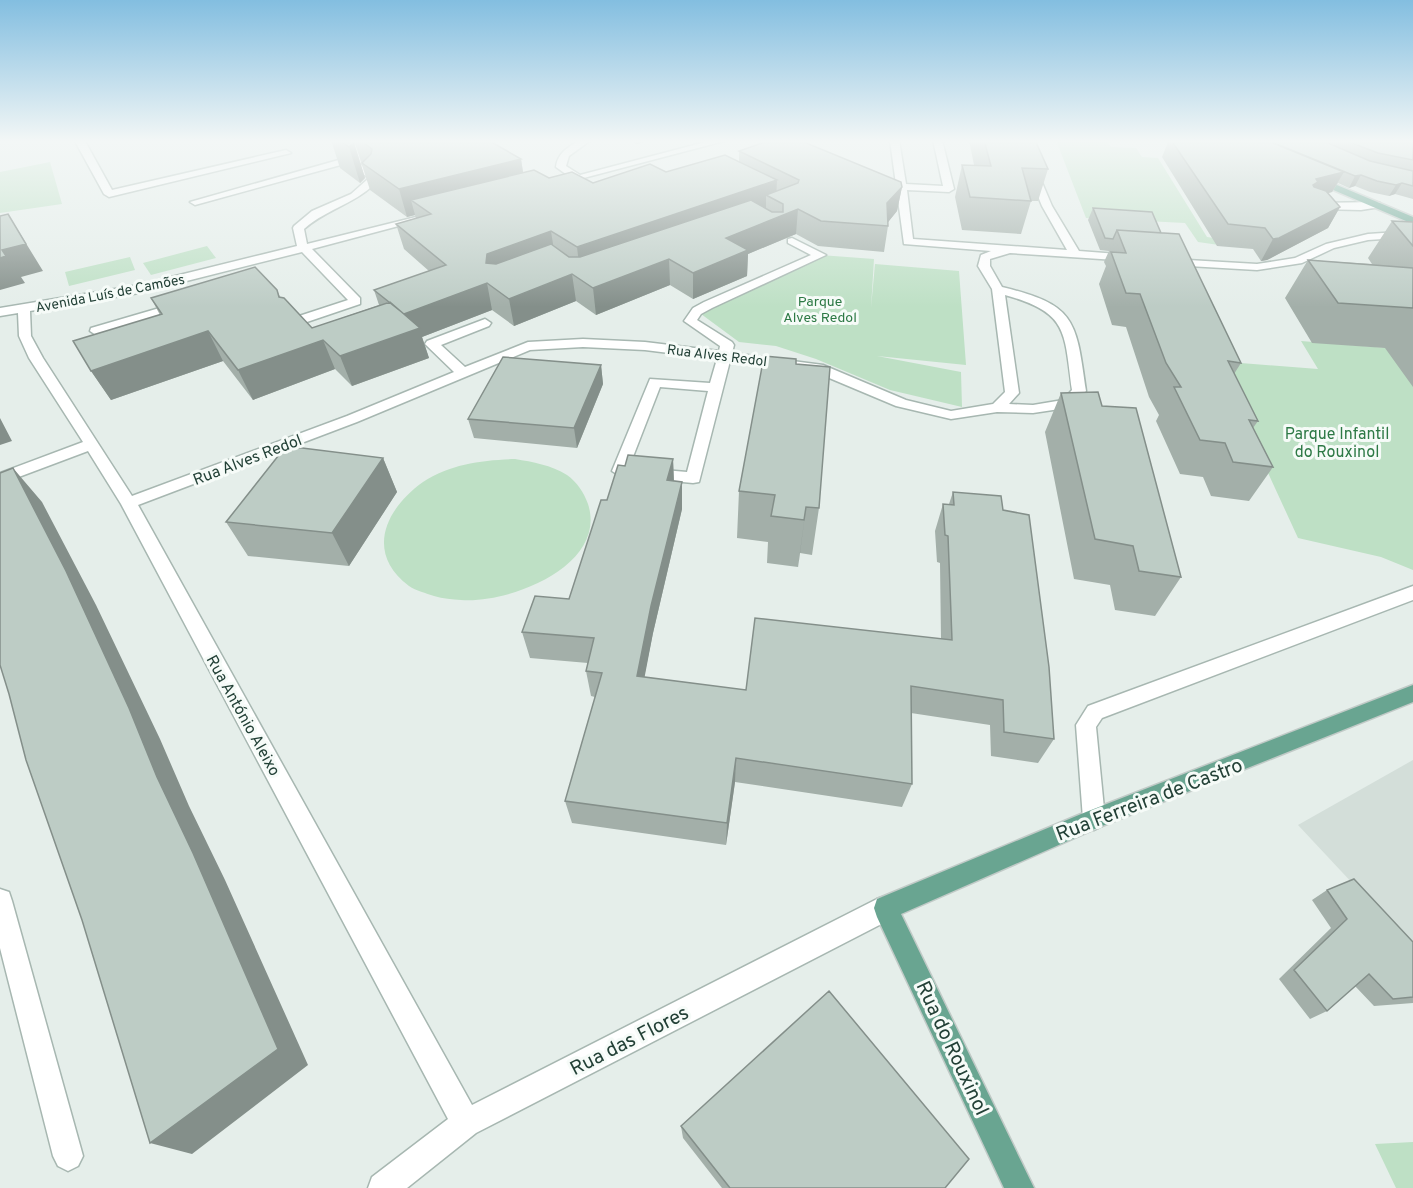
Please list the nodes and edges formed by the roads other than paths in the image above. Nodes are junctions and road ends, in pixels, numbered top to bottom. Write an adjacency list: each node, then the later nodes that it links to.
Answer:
1 (219, 195): 6 (street)
2 (356, 195): 13 (street)
3 (903, 195): 14 (street)
4 (1043, 195): 15 (street)
5 (1354, 195): 7 (main road)
6 (195, 202)
7 (1376, 205): 8 (street); 10 (main road)
8 (1309, 206)
9 (430, 216): 13 (street, Avenida Luís de Camões)
10 (1413, 221)
11 (1413, 234): 15 (street)
12 (792, 241): 23 (street)
13 (305, 249): 16 (street, Avenida Luís de Camões); 20 (street)
14 (1007, 250): 15 (street); 17 (street)
15 (1074, 252)
16 (219, 271): 18 (street, Avenida Luís de Camões); 22 (street, Avenida Luís de Camões)
17 (999, 289): 26 (street); 26 (street, Rua Alves Redol)
18 (24, 310): 19 (street, Avenida Luís de Camões); 27 (street, Rua António Aleixo)
19 (0, 312)
20 (297, 321)
21 (485, 323): 24 (street)
22 (96, 331)
23 (724, 355): 24 (street, Rua Alves Redol); 25 (street); 26 (street, Rua Alves Redol)
24 (464, 372): 29 (street, Rua Alves Redol)
25 (716, 388): 25 (street)
26 (997, 408)
27 (90, 445): 28 (street); 29 (street, Rua António Aleixo)
28 (0, 479)
29 (129, 503): 35 (street, Rua António Aleixo)
30 (1413, 594): 32 (street)
31 (1413, 693): 32 (main road, Rua Ferreira de Castro)
32 (1094, 819): 34 (main road, Rua Ferreira de Castro)
33 (0, 901): 36 (street)
34 (886, 908): 35 (street, Rua das Flores); 38 (main road, Rua do Rouxinol)
35 (466, 1123): 37 (street, Rua das Flores)
36 (68, 1156)
37 (382, 1188)
38 (1019, 1188)

